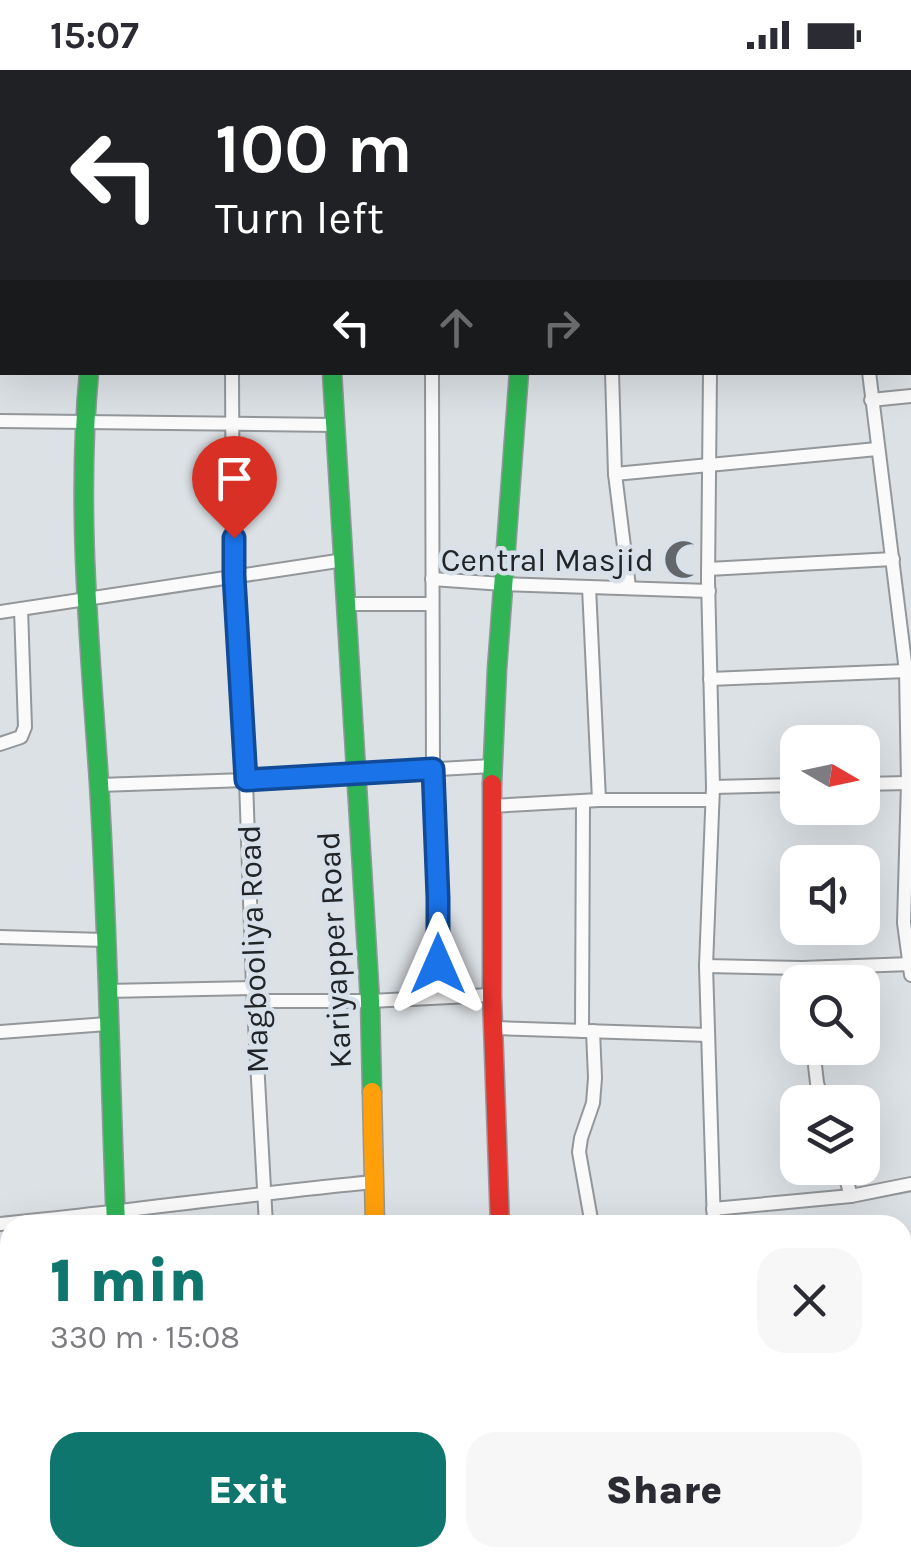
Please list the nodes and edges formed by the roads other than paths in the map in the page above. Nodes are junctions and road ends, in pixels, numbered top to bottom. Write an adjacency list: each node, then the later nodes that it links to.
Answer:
1 (89, 375): 12 (street)
2 (232, 375): 13 (street, Magbooliya Road)
3 (332, 375): 14 (street, Kariyapper Road)
4 (432, 375): 22 (street)
5 (519, 375): 23 (street)
6 (612, 375): 17 (street)
7 (710, 375): 16 (street)
8 (868, 375): 10 (street)
9 (911, 396): 10 (street)
10 (871, 400): 15 (street)
11 (0, 421): 12 (street)
12 (84, 423): 13 (street); 27 (street)
13 (234, 425): 14 (street); 21 (street, Magbooliya Road)
14 (336, 425): 19 (street, Kariyapper Road)
15 (876, 449): 16 (street); 18 (street)
16 (708, 466): 17 (street); 20 (street)
17 (615, 474): 25 (street)
18 (893, 559): 20 (street); 32 (street)
19 (344, 560): 21 (street); 28 (street, Kariyapper Road)
20 (708, 569): 26 (street)
21 (234, 576): 27 (street); 39 (street, Magbooliya Road)
22 (432, 579): 23 (street); 29 (street)
23 (504, 584): 24 (street); 36 (street)
24 (589, 587): 25 (street); 45 (street)
25 (629, 587): 26 (street)
26 (708, 590): 34 (street)
27 (85, 599): 30 (street); 42 (street)
28 (346, 604): 29 (street); 38 (street, Kariyapper Road)
29 (432, 604): 37 (street)
30 (21, 609): 31 (street); 35 (street)
31 (0, 612)
32 (905, 612): 33 (street)
33 (906, 671): 34 (street); 40 (street)
34 (710, 680): 44 (street)
35 (0, 744)
36 (492, 766): 37 (street); 47 (street)
37 (433, 769): 38 (street); 57 (street)
38 (354, 773): 39 (street); 58 (street, Kariyapper Road)
39 (246, 780): 42 (street); 55 (street, Magbooliya Road)
40 (908, 783): 41 (street); 51 (street)
41 (880, 784)
42 (99, 785): 49 (street)
43 (780, 787): 44 (street)
44 (713, 794): 45 (street); 50 (street)
45 (600, 800): 46 (street)
46 (583, 801): 47 (street); 61 (street)
47 (492, 806): 56 (street)
48 (0, 937): 49 (street)
49 (104, 940): 54 (street)
50 (706, 966): 53 (street); 63 (street)
51 (910, 968): 52 (street)
52 (880, 970)
53 (780, 973)
54 (106, 991): 55 (street); 59 (street)
55 (254, 994): 58 (street); 67 (street, Magbooliya Road)
56 (490, 994): 57 (street); 60 (street)
57 (437, 998): 58 (street)
58 (370, 1001): 64 (street, Kariyapper Road)
59 (107, 1024): 62 (street); 70 (street)
60 (492, 1028): 61 (street); 74 (street)
61 (588, 1031): 63 (street); 75 (street)
62 (0, 1032)
63 (708, 1035): 69 (street)
64 (373, 1182): 67 (street); 73 (street, Kariyapper Road)
65 (911, 1184): 68 (street)
66 (848, 1185): 68 (street)
67 (264, 1192): 71 (street); 72 (street, Magbooliya Road)
68 (852, 1196): 69 (street)
69 (713, 1209): 76 (street)
70 (115, 1215)
71 (137, 1215)
72 (265, 1215)
73 (374, 1215)
74 (500, 1215)
75 (590, 1215)
76 (713, 1215)

